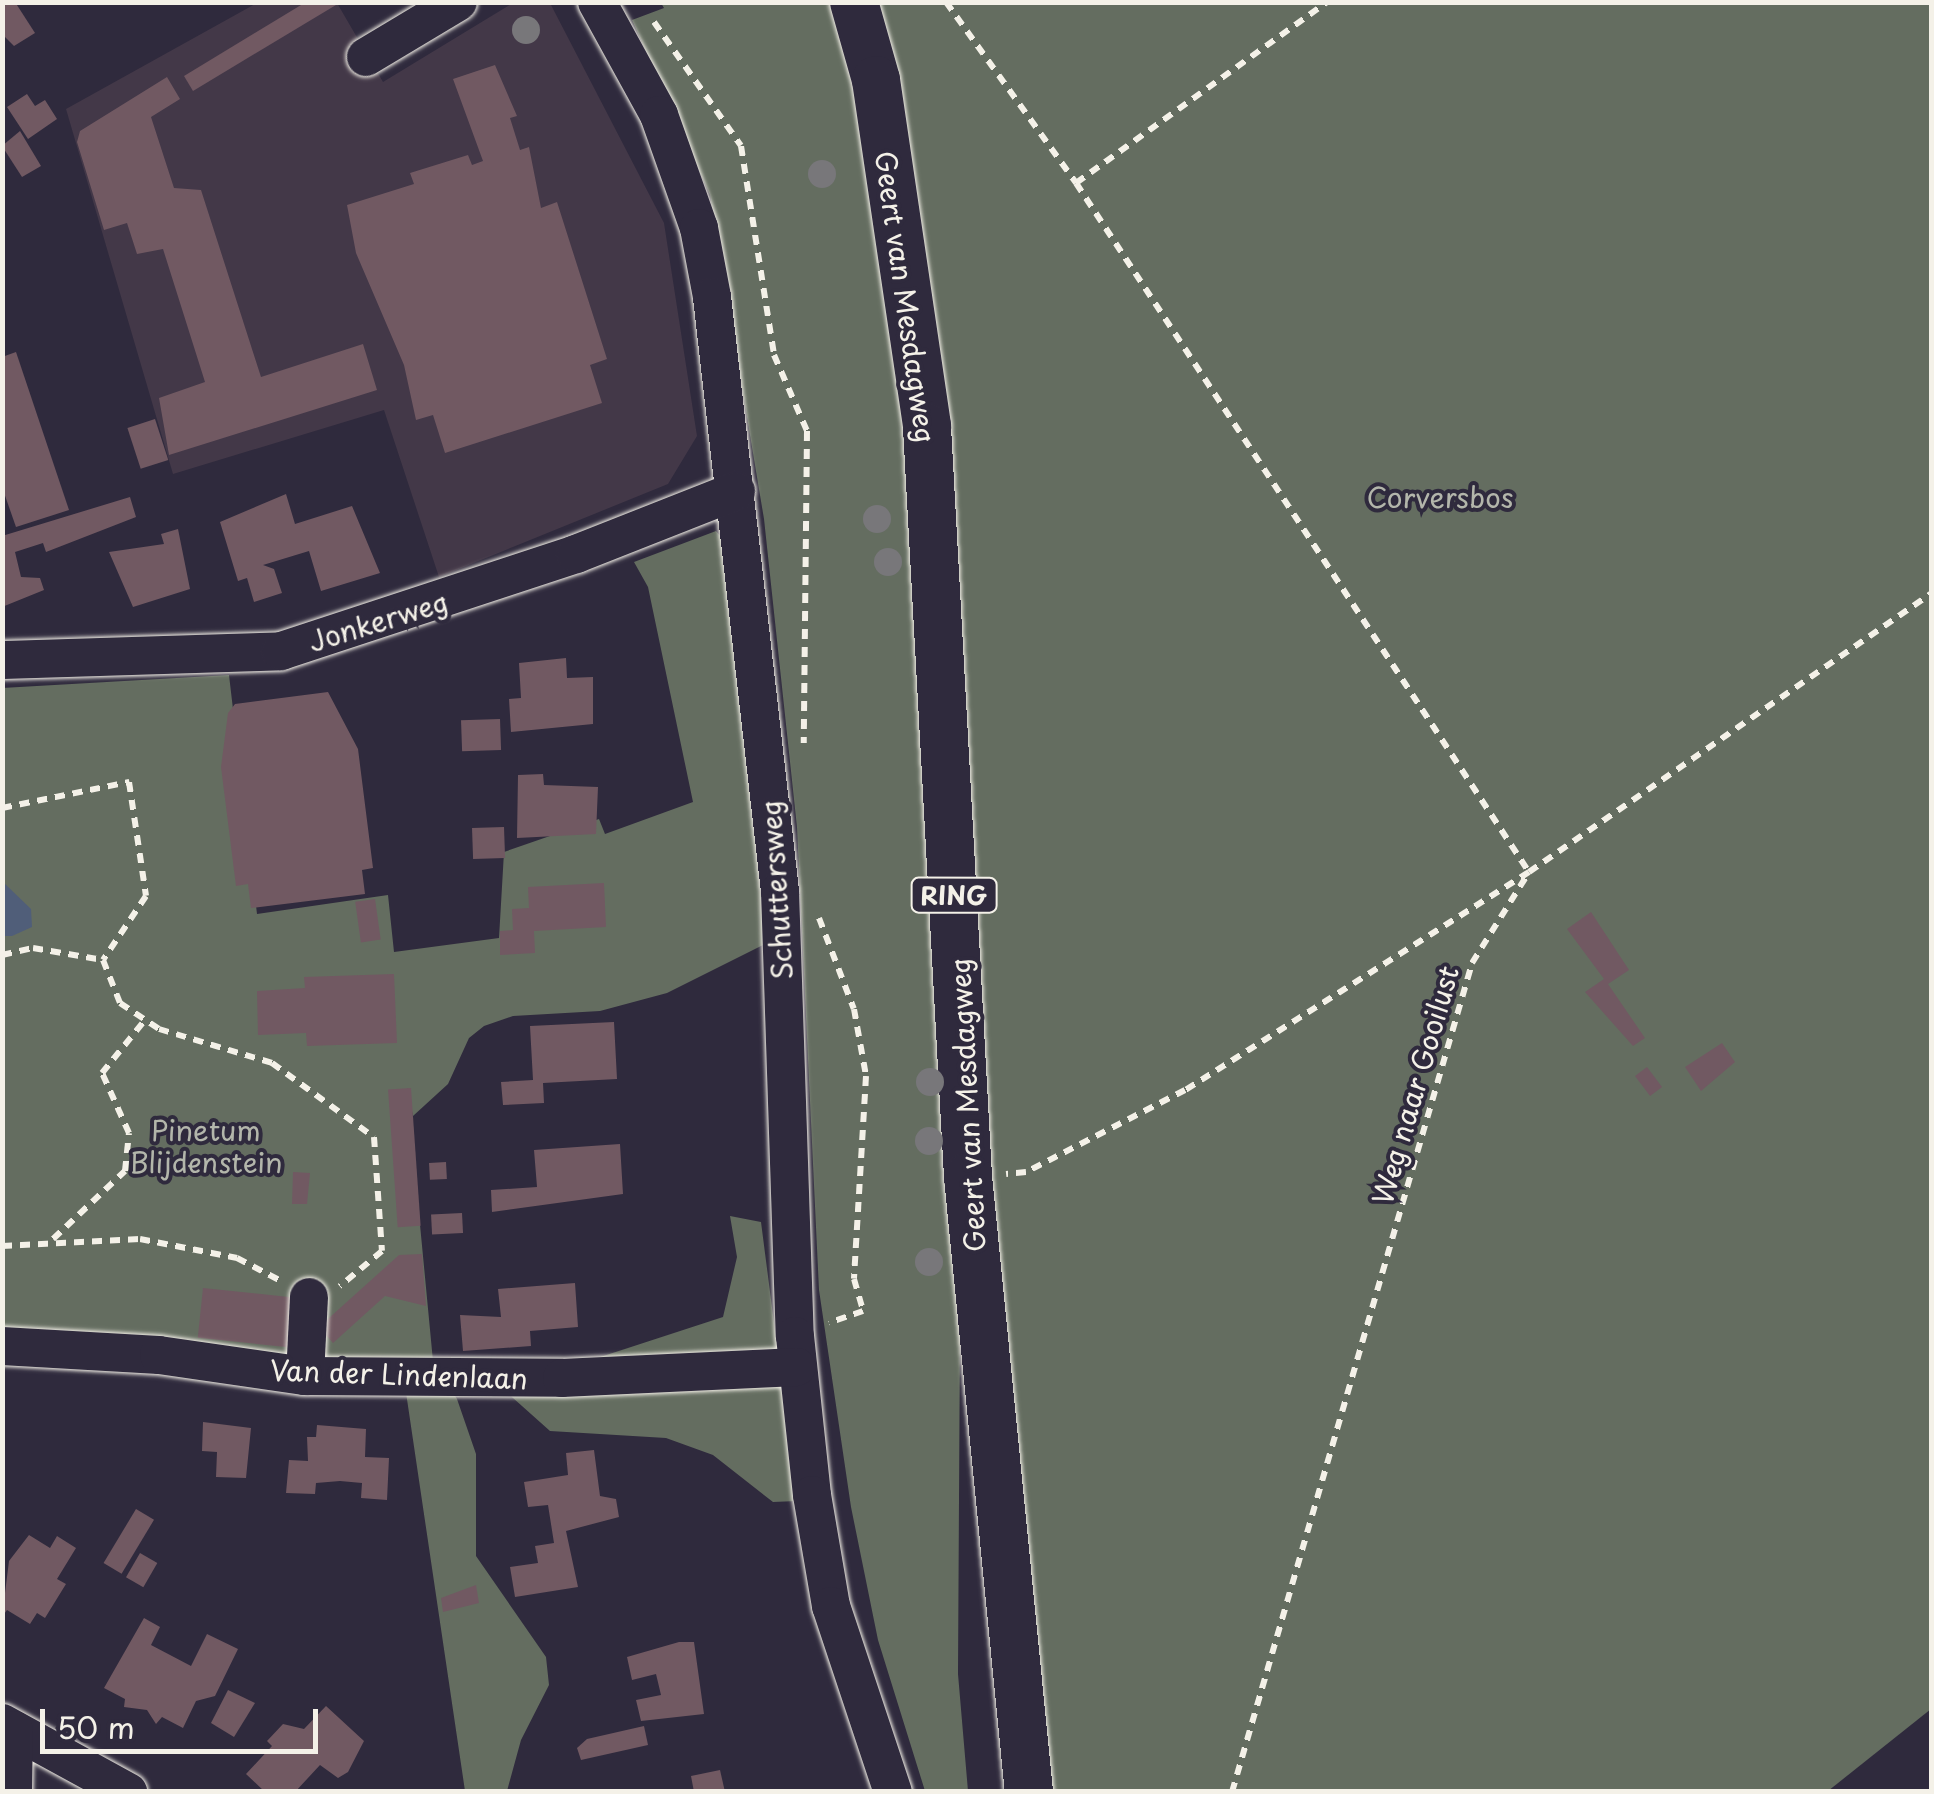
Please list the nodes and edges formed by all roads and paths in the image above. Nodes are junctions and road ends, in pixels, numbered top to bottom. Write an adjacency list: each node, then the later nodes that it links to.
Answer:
1 (458, 2): 7 (street)
2 (596, 2): 9 (street, Schuttersweg)
3 (854, 2): 19 (main road, Geert van Mesdagweg / RING)
4 (946, 2): 8 (path)
5 (1327, 2): 8 (path)
6 (649, 17): 12 (path)
7 (366, 57)
8 (1076, 182): 14 (path)
9 (736, 491): 11 (street, Jonkerweg); 24 (street, Schuttersweg)
10 (1932, 593): 14 (path, Weg naar Gooilust)
11 (2, 660)
12 (804, 761)
13 (2, 808): 17 (path)
14 (1529, 872): 19 (path); 31 (path, Weg naar Gooilust)
15 (813, 901): 24 (path)
16 (2, 956): 17 (path)
17 (103, 960): 18 (path)
18 (145, 1020): 20 (path); 22 (path)
19 (968, 1177): 30 (main road, Geert van Mesdagweg / RING)
20 (52, 1240): 21 (path); 22 (path)
21 (2, 1246)
22 (309, 1305): 25 (street)
23 (2, 1346): 25 (street, Van der Lindenlaan)
24 (796, 1351): 25 (street, Van der Lindenlaan); 29 (street, Schuttersweg)
25 (305, 1376)
26 (8, 1726): 27 (street); 28 (street)
27 (13, 1792)
28 (128, 1792)
29 (893, 1792)
30 (1029, 1792)
31 (1232, 1792)

